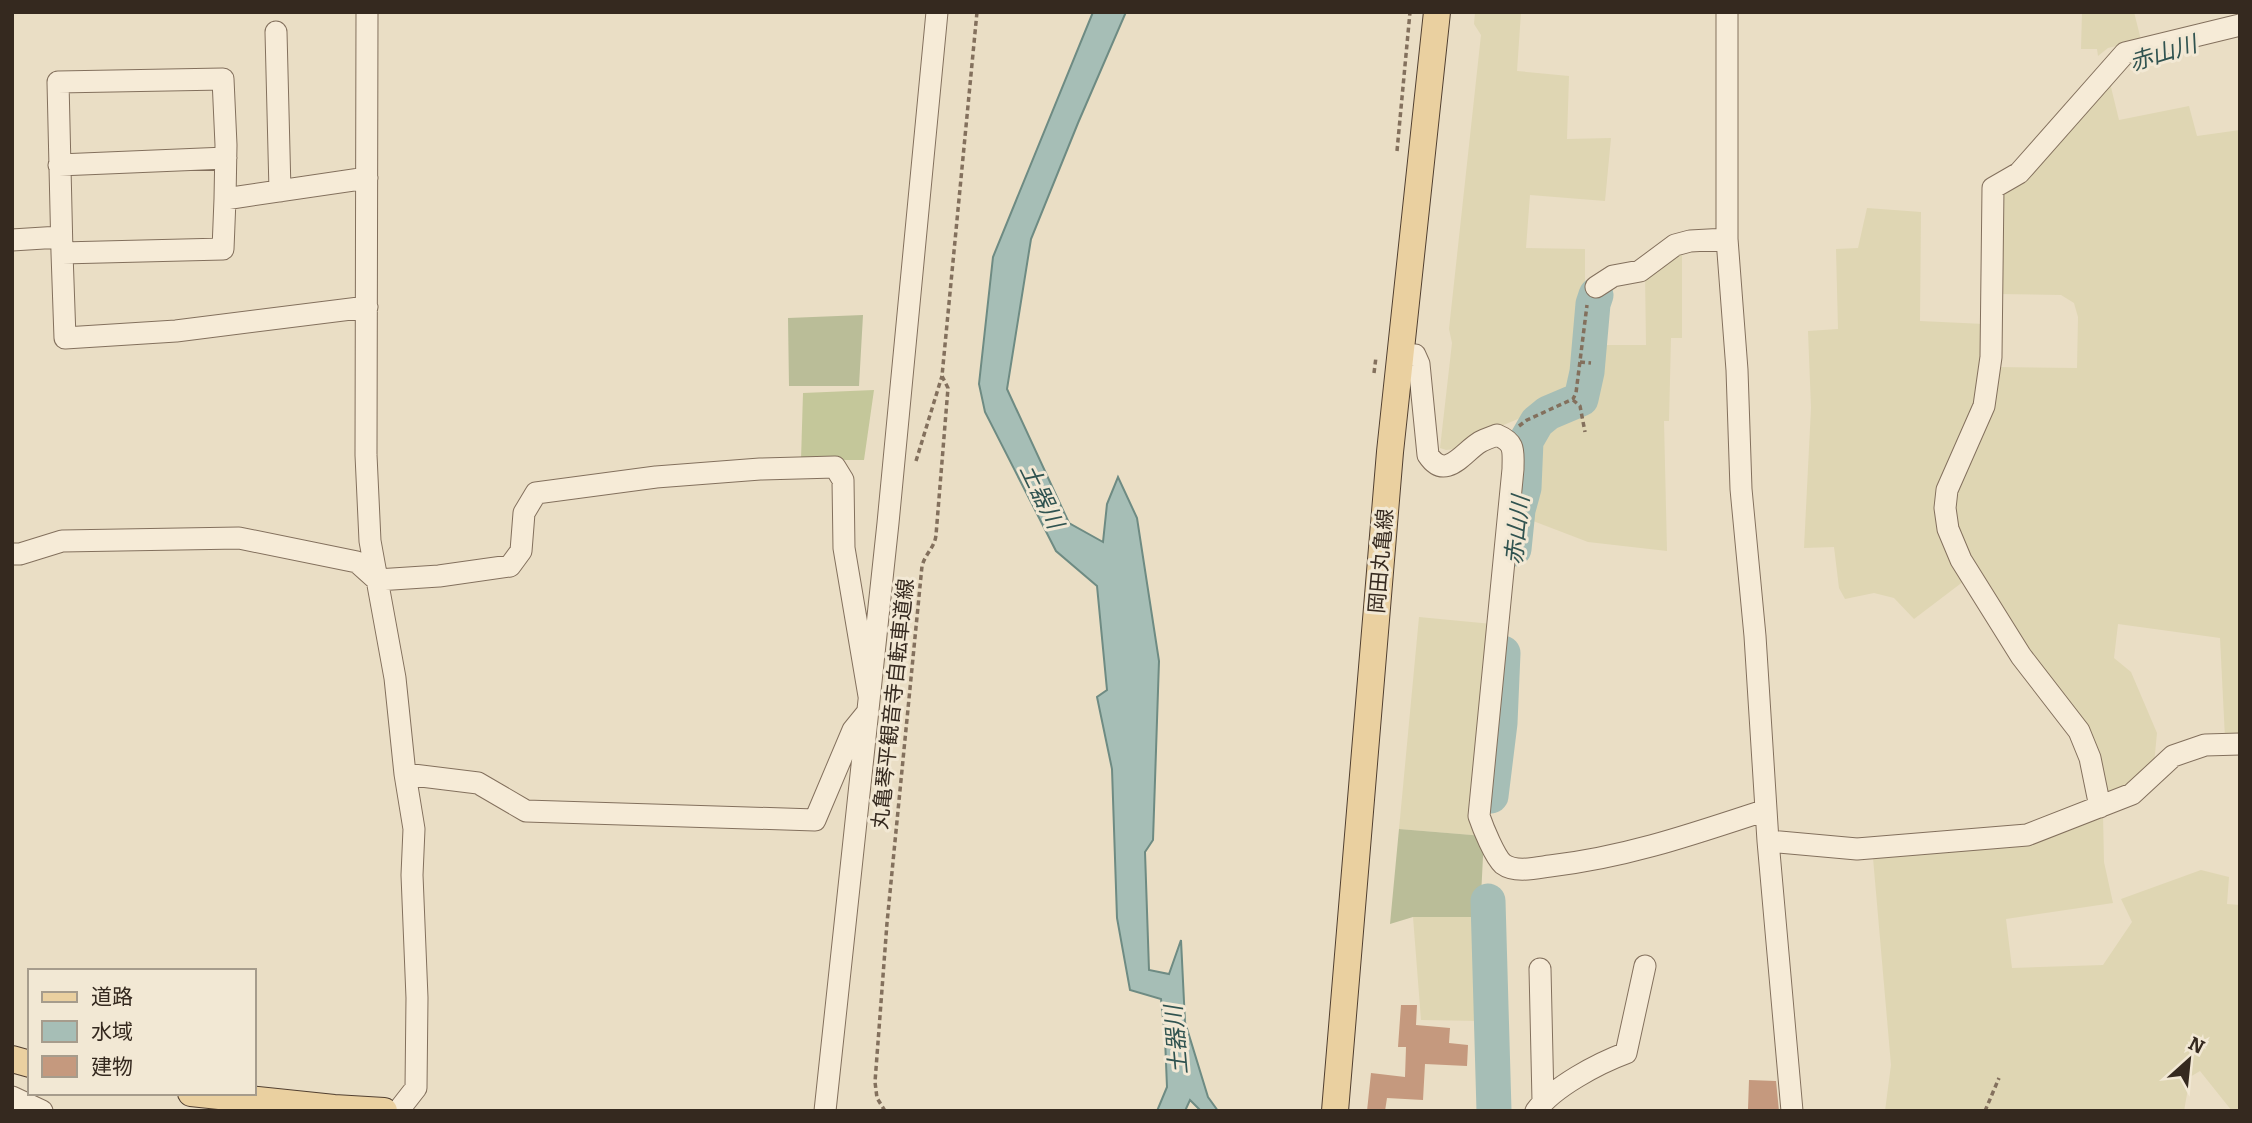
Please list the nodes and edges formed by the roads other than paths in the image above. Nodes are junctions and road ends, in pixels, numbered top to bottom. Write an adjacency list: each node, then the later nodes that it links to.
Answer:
1 (367, 12): 9 (street)
2 (937, 12): 20 (street)
3 (1437, 12): 17 (main road, 岡田丸亀線)
4 (1727, 12): 12 (street)
5 (2240, 25): 23 (street)
6 (276, 32): 10 (street)
7 (226, 158): 8 (street); 8 (street); 11 (street)
8 (59, 165): 14 (street)
9 (367, 178): 10 (street); 16 (street)
10 (280, 191): 11 (street)
11 (225, 199): 14 (street)
12 (1727, 239): 15 (street); 24 (street)
13 (12, 240): 14 (street)
14 (61, 245): 16 (street)
15 (1596, 287)
16 (367, 307): 19 (street)
17 (1401, 354): 24 (street); 35 (main road, 岡田丸亀線)
18 (12, 554): 19 (street)
19 (377, 580): 20 (street); 22 (street)
20 (868, 704): 22 (street); 34 (street)
21 (2240, 744): 23 (street)
22 (405, 774): 33 (street)
23 (2100, 807): 25 (street)
24 (1766, 810): 25 (street)
25 (1768, 841): 36 (street)
26 (1645, 966): 30 (street)
27 (1540, 968): 30 (street)
28 (210, 1095): 32 (main road)
29 (12, 1097): 31 (street)
30 (1540, 1106)
31 (42, 1111)
32 (384, 1111)
33 (398, 1111)
34 (825, 1111)
35 (1335, 1111)
36 (1792, 1111)

